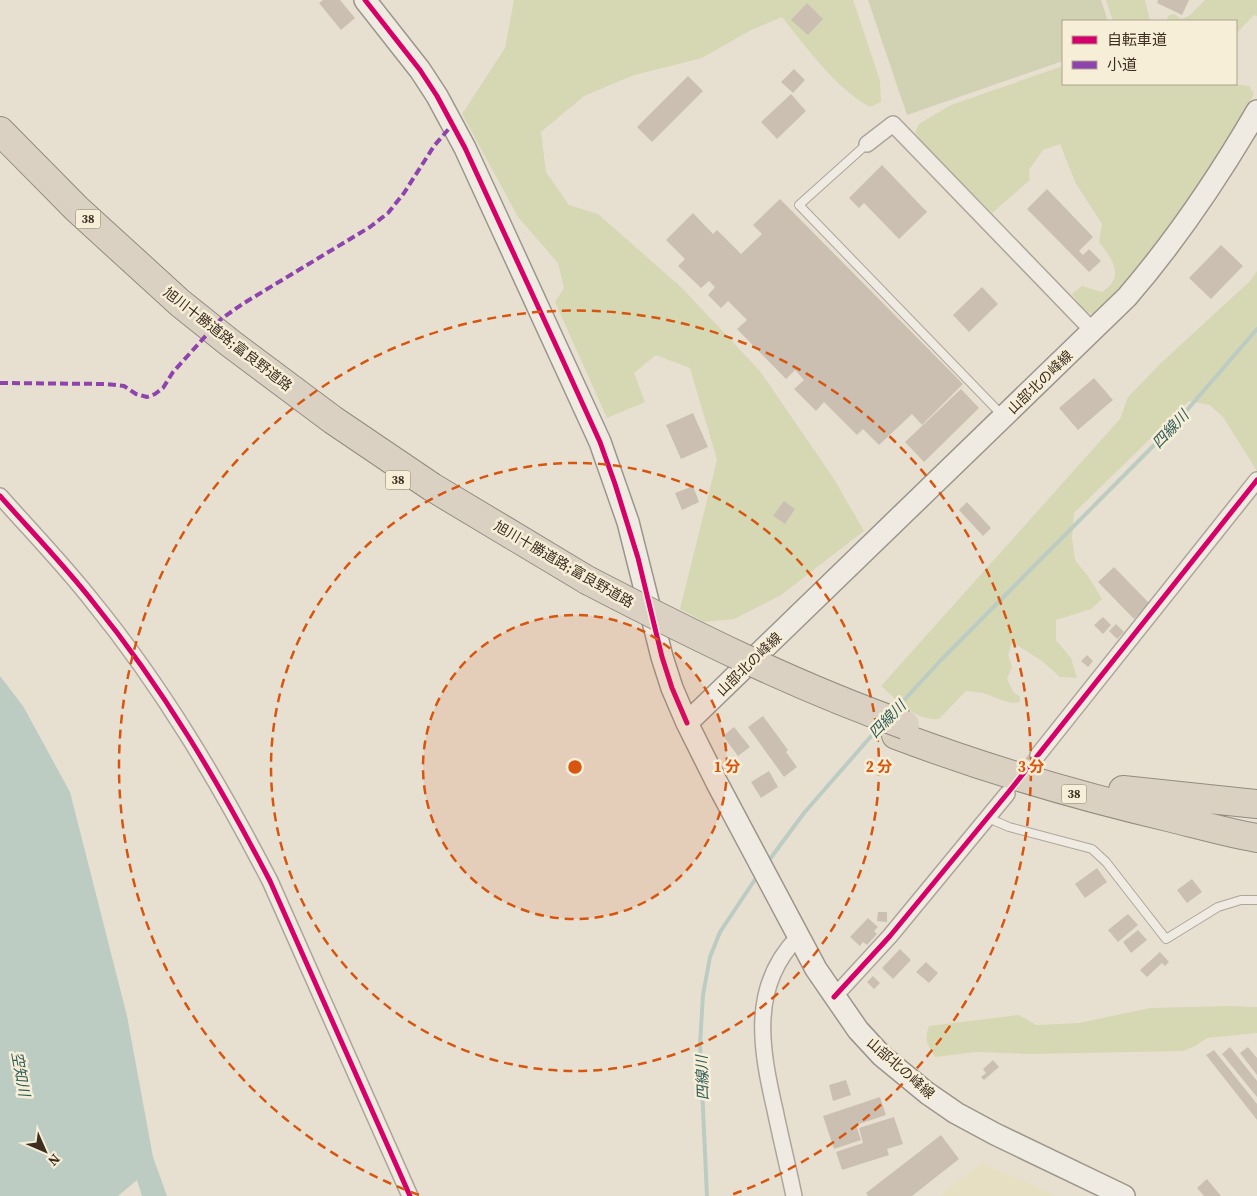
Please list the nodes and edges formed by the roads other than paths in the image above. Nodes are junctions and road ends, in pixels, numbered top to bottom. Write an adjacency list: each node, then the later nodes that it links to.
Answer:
1 (365, 0): 11 (main road)
2 (1257, 111): 7 (main road, 山部北の峰線)
3 (0, 131): 6 (highway, 旭川十勝道路;富良野道路 / 38)
4 (867, 144): 7 (street); 8 (lane)
5 (0, 155): 6 (highway, 旭川十勝道路;富良野道路 / 38)
6 (176, 308): 14 (highway, 旭川十勝道路;富良野道路 / 38)
7 (1093, 331): 8 (main road, 山部北の峰線)
8 (1004, 417): 11 (main road, 山部北の峰線)
9 (1257, 480): 12 (street)
10 (0, 496): 23 (street)
11 (687, 723): 21 (main road, 山部北の峰線)
12 (1038, 755)
13 (1008, 794): 16 (street)
14 (1120, 798): 15 (highway, 38); 17 (highway, 旭川十勝道路;富良野道路 / 38); 18 (highway, 旭川十勝道路;富良野道路 / 38); 19 (highway)
15 (1257, 804)
16 (988, 818): 20 (lane); 22 (street)
17 (1257, 824)
18 (1257, 838)
19 (1257, 854)
20 (1257, 900)
21 (798, 937): 22 (main road, 山部北の峰線); 24 (street)
22 (834, 997): 25 (main road, 山部北の峰線)
23 (410, 1196)
24 (794, 1196)
25 (1124, 1196)

